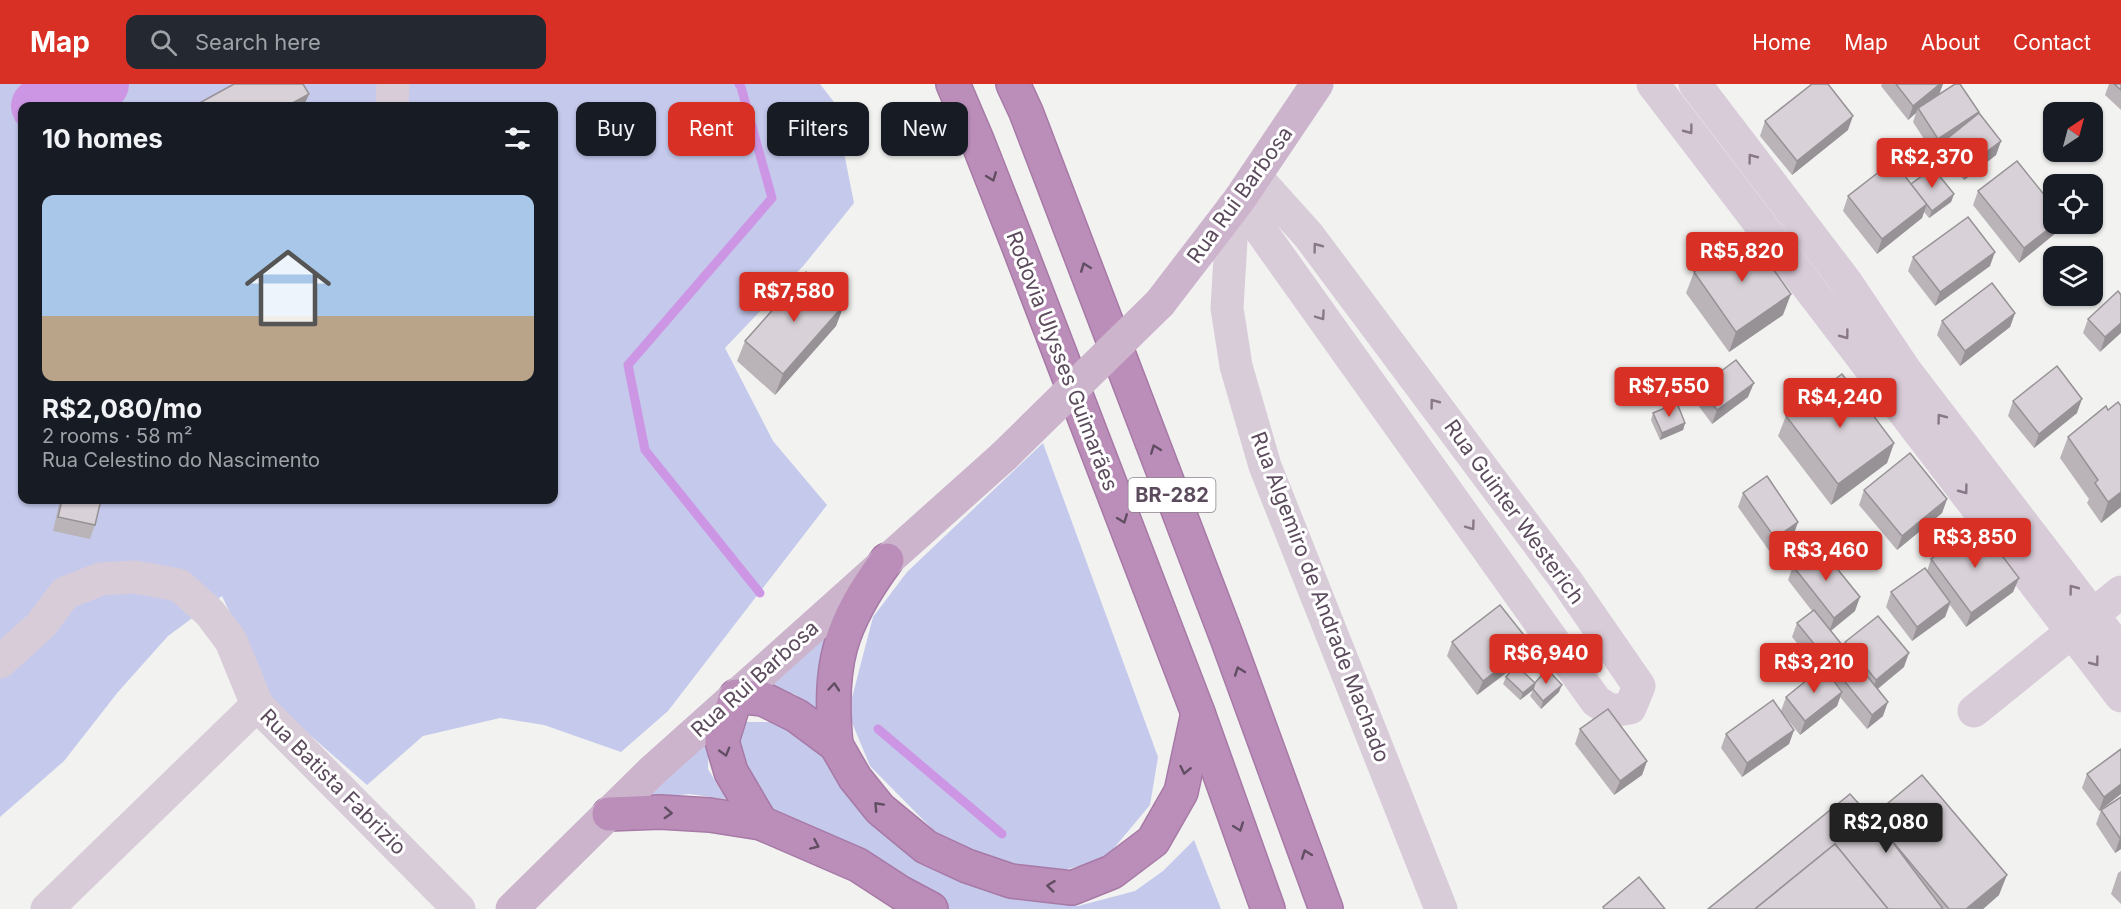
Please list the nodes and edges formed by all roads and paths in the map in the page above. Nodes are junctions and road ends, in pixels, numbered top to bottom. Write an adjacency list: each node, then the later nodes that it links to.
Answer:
1 (393, 84): 7 (street)
2 (953, 84): 29 (highway, Rodovia Ulysses Guimarães / BR-282, one-way to 29)
3 (1013, 84): 38 (highway, BR-282, one-way to 3)
4 (1317, 84): 9 (main road, Rua Rui Barbosa)
5 (1695, 84): 8 (street, one-way to 5)
6 (1668, 89): 10 (street, one-way to 10)
7 (392, 102)
8 (1775, 188): 10 (street); 11 (street)
9 (1242, 194): 13 (street, Rua Guinter Westerich, one-way to 9); 14 (street, Rua Guinter Westerich, one-way to 14); 18 (main road, Rua Rui Barbosa, bridge); 39 (street, Rua Algemiro de Andrade Machado)
10 (1748, 208): 12 (street)
11 (1846, 282): 12 (street); 15 (street)
12 (1821, 303): 15 (street, one-way to 15)
13 (1396, 352): 14 (street); 16 (street, Rua Guinter Westerich, one-way to 13)
14 (1364, 376): 17 (street, Rua Guinter Westerich)
15 (1894, 378): 22 (street)
16 (1478, 463): 17 (street); 19 (street, Rua Guinter Westerich)
17 (1442, 486): 21 (street, Rua Guinter Westerich, one-way to 21)
18 (887, 560): 25 (main road, Rua Rui Barbosa); 30 (highway, one-way to 18)
19 (1565, 579): 21 (street); 21 (street, Rua Guinter Westerich)
20 (2121, 592): 22 (street)
21 (1529, 607)
22 (2082, 623): 23 (street); 26 (street, one-way to 26); 28 (street)
23 (2121, 652)
24 (0, 662): 27 (street, Rua Batista Fabrizio)
25 (736, 696): 30 (highway); 31 (main road, Rua Rui Barbosa); 32 (highway, one-way to 32)
26 (2121, 696)
27 (257, 705): 33 (street); 34 (street, Rua Batista Fabrizio)
28 (1974, 711)
29 (1198, 712): 30 (highway, one-way to 30); 37 (highway, Rodovia Ulysses Guimarães / BR-282, one-way to 37)
30 (836, 746)
31 (609, 814): 32 (highway, one-way to 32); 35 (main road, Rua Rui Barbosa)
32 (761, 823): 36 (highway, one-way to 36)
33 (47, 909)
34 (459, 909)
35 (512, 909)
36 (931, 909)
37 (1268, 909)
38 (1326, 909)
39 (1441, 909)

